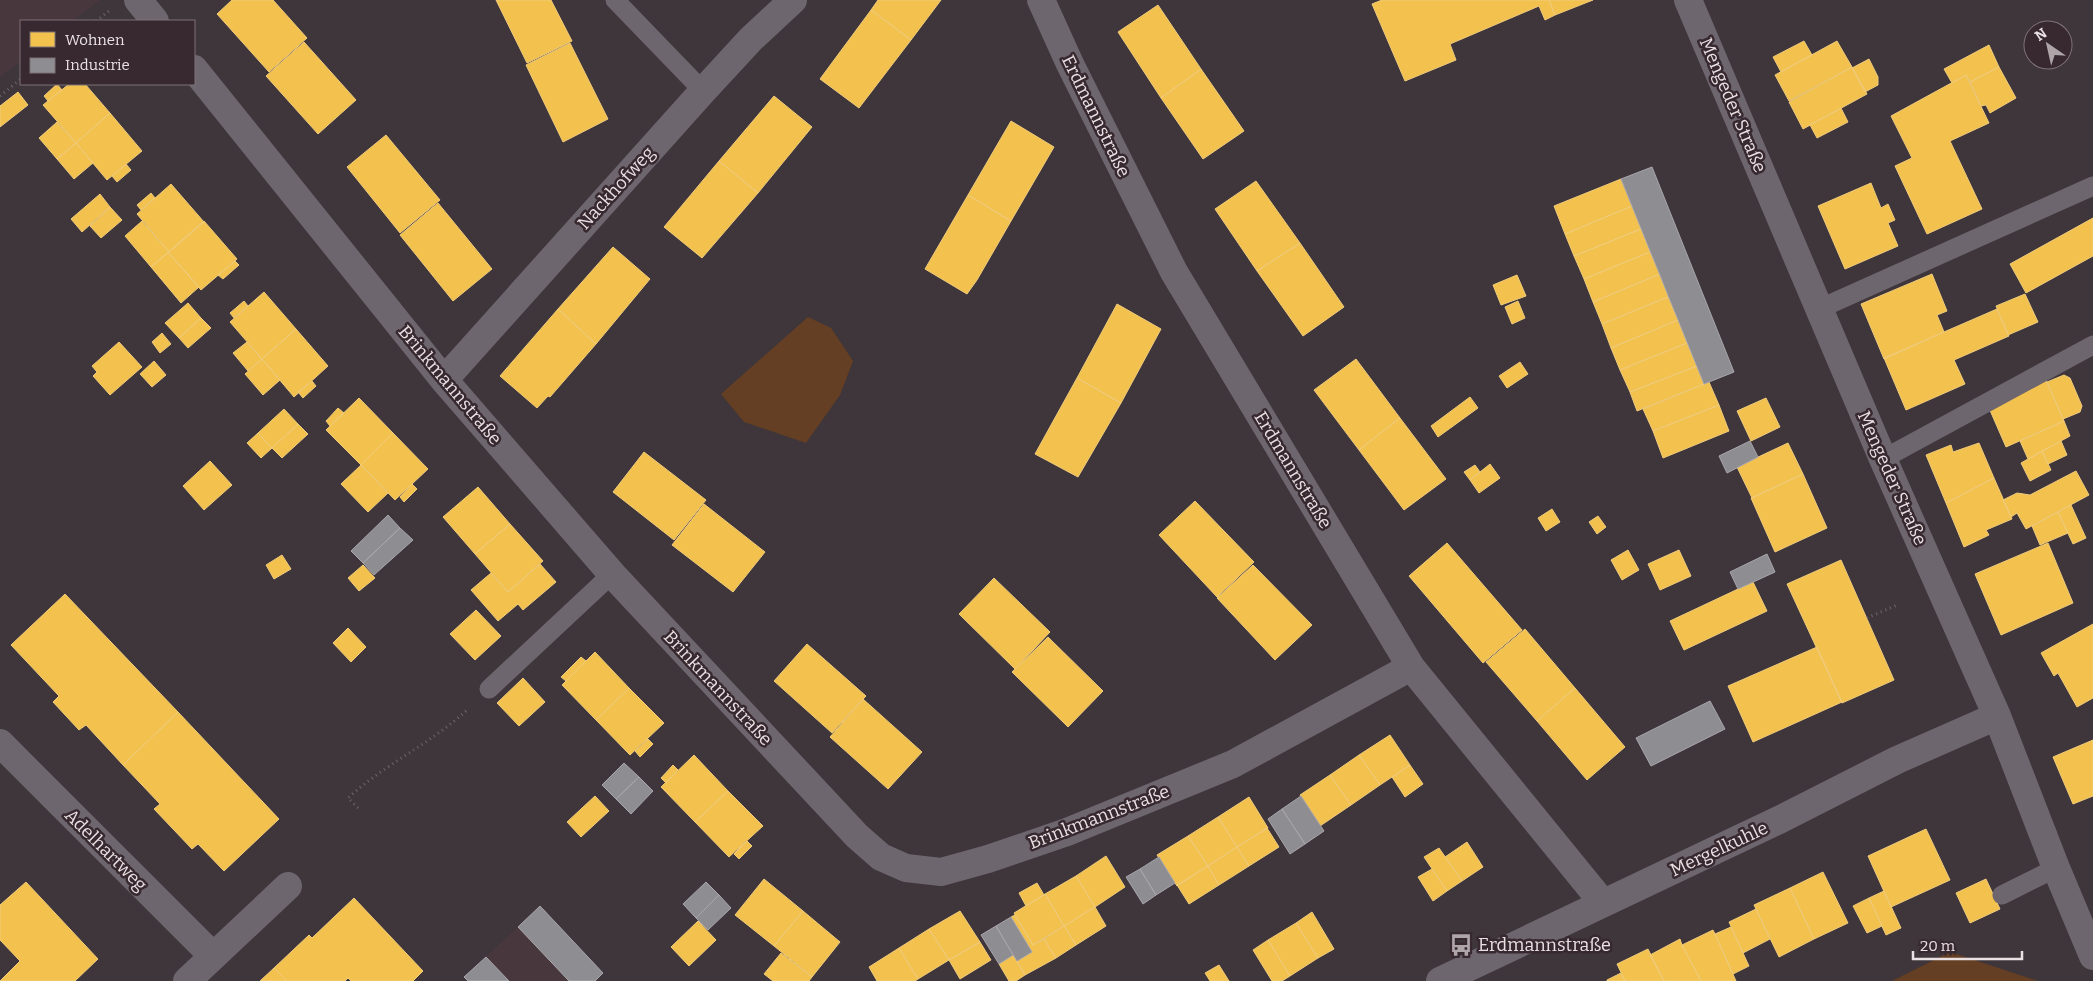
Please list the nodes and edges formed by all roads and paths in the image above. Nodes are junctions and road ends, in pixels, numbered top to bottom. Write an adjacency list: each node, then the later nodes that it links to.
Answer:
1 (138, 0): 6 (street)
2 (615, 0): 9 (lane)
3 (793, 0): 9 (street, Nackhofweg)
4 (1041, 0): 19 (street, Erdmannstraße)
5 (1688, 0): 12 (street, Mengeder Straße)
6 (154, 20)
7 (195, 70): 14 (street, Brinkmannstraße)
8 (20, 80): 10 (path)
9 (704, 91): 14 (street, Nackhofweg)
10 (0, 96)
11 (2093, 186): 12 (lane)
12 (1819, 309): 15 (street, Mengeder Straße)
13 (2093, 345): 15 (lane)
14 (444, 380): 16 (street, Brinkmannstraße)
15 (1883, 459): 21 (street, Mengeder Straße)
16 (612, 574): 19 (street, Brinkmannstraße); 20 (lane)
17 (1897, 605): 18 (path)
18 (1867, 618)
19 (1411, 667): 27 (street, Erdmannstraße)
20 (489, 689): 23 (path)
21 (1997, 716): 24 (street, Mengeder Straße); 27 (street, Mergelkuhle)
22 (0, 743): 29 (street, Adelhartweg)
23 (358, 808)
24 (2056, 868): 26 (lane); 28 (street, Mengeder Straße)
25 (288, 886): 29 (street)
26 (2002, 895)
27 (1603, 902): 32 (street, Mergelkuhle)
28 (2087, 924): 30 (street, Mengeder Straße)
29 (213, 956): 31 (street)
30 (2093, 956)
31 (187, 981)
32 (1440, 981)

